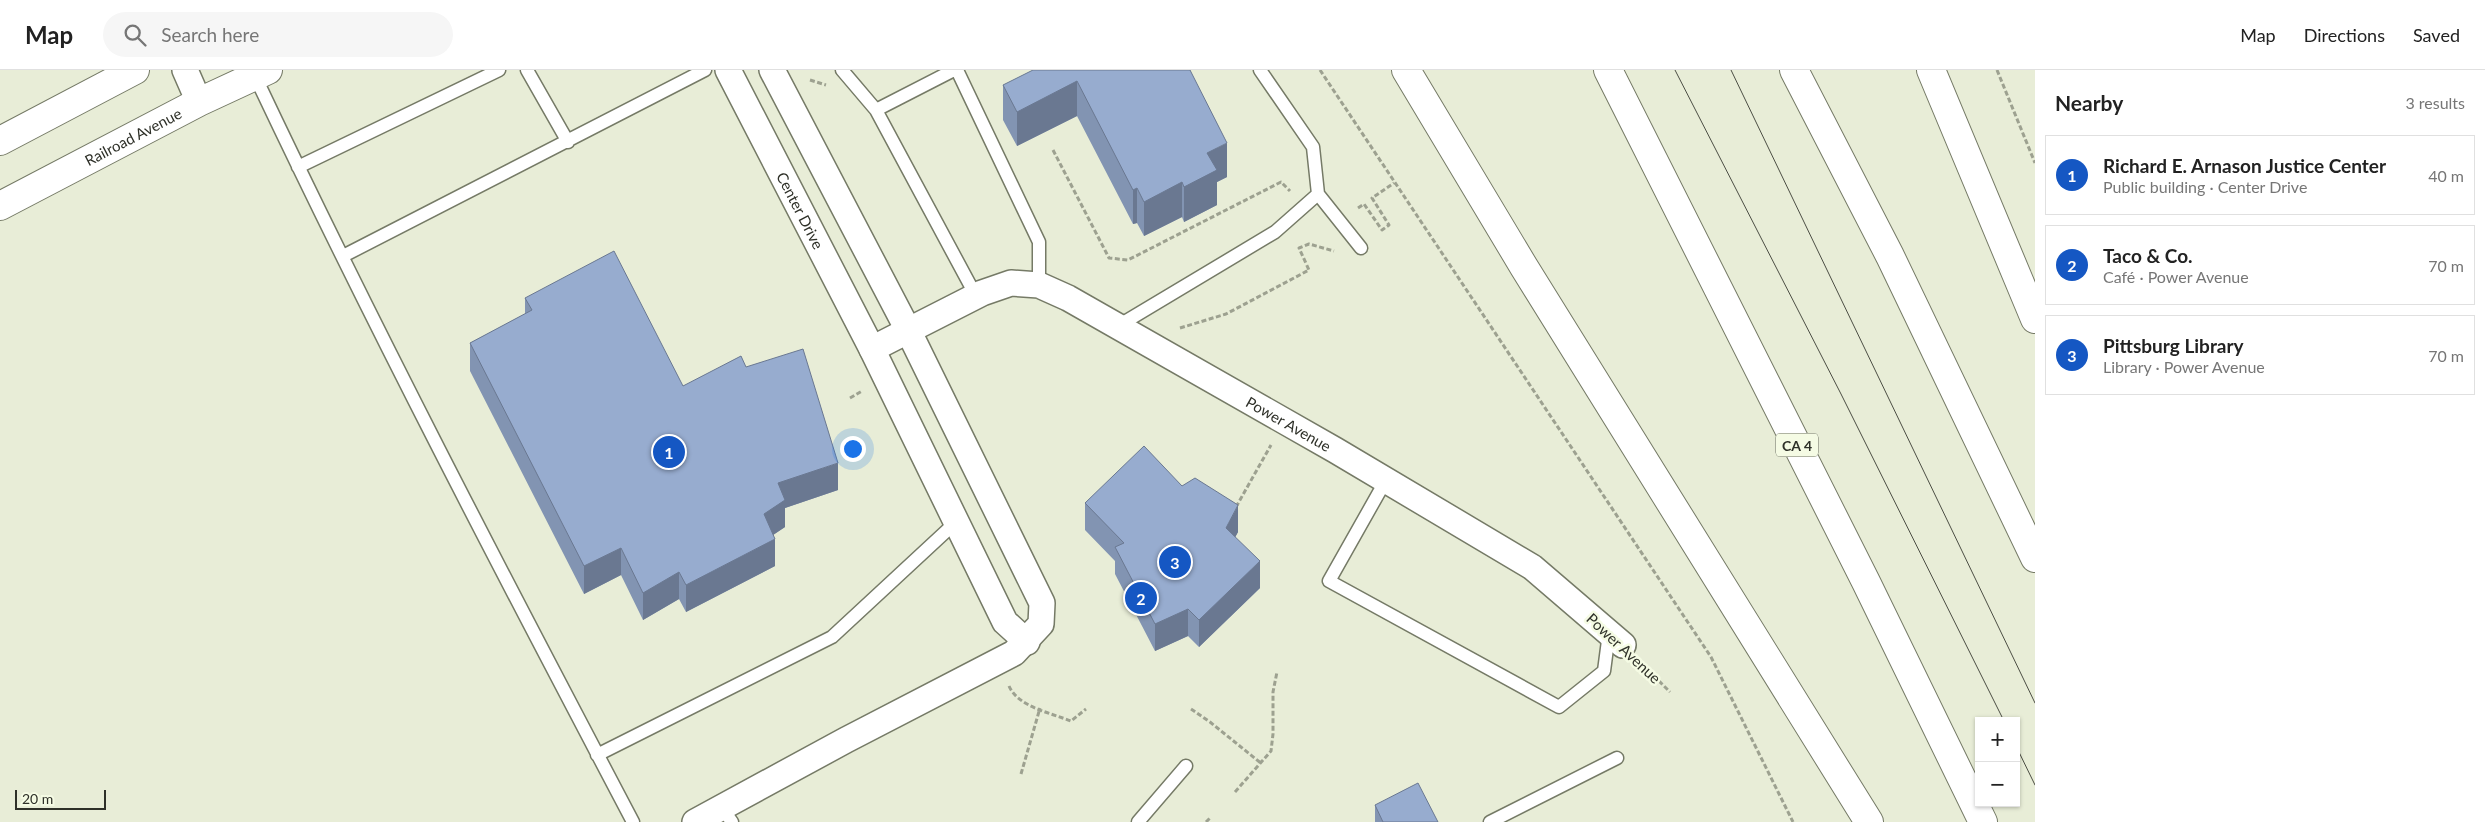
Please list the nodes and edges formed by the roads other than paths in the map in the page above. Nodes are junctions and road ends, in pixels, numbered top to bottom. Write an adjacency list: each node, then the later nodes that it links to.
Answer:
1 (135, 70): 18 (main road)
2 (184, 70): 16 (street)
3 (499, 70): 20 (lane)
4 (527, 70): 19 (lane)
5 (705, 70): 19 (lane)
6 (728, 70): 30 (street, Center Drive)
7 (772, 70): 29 (street)
8 (842, 70): 17 (lane)
9 (956, 70): 17 (lane); 25 (lane)
10 (1260, 70): 21 (lane)
11 (1406, 70): 44 (main road)
12 (1608, 70): 45 (main road, CA 4)
13 (1794, 70): 33 (main road)
14 (1931, 70): 27 (main road)
15 (262, 73): 16 (main road, Railroad Avenue); 20 (lane)
16 (199, 102): 22 (main road, Railroad Avenue)
17 (876, 110): 26 (lane)
18 (0, 141)
19 (568, 142): 24 (lane)
20 (298, 167): 24 (lane)
21 (1318, 194): 23 (lane); 28 (lane)
22 (0, 206)
23 (1362, 248)
24 (343, 256): 36 (lane)
25 (1039, 285): 26 (street, Power Avenue); 28 (street, Power Avenue)
26 (976, 296): 29 (street, Power Avenue)
27 (2035, 319)
28 (1118, 326): 31 (street, Power Avenue)
29 (908, 330): 30 (street, Power Avenue); 35 (street)
30 (872, 349): 32 (street, Center Drive)
31 (1386, 480): 34 (street, Power Avenue); 34 (lane)
32 (955, 523): 35 (street, Center Drive); 36 (lane)
33 (2035, 558)
34 (1616, 639)
35 (1027, 642): 39 (street)
36 (597, 755): 40 (lane)
37 (1617, 758): 43 (lane)
38 (1186, 766): 42 (lane)
39 (727, 815): 41 (street)
40 (633, 822)
41 (694, 822)
42 (1138, 822)
43 (1490, 822)
44 (1869, 822)
45 (1983, 822)

